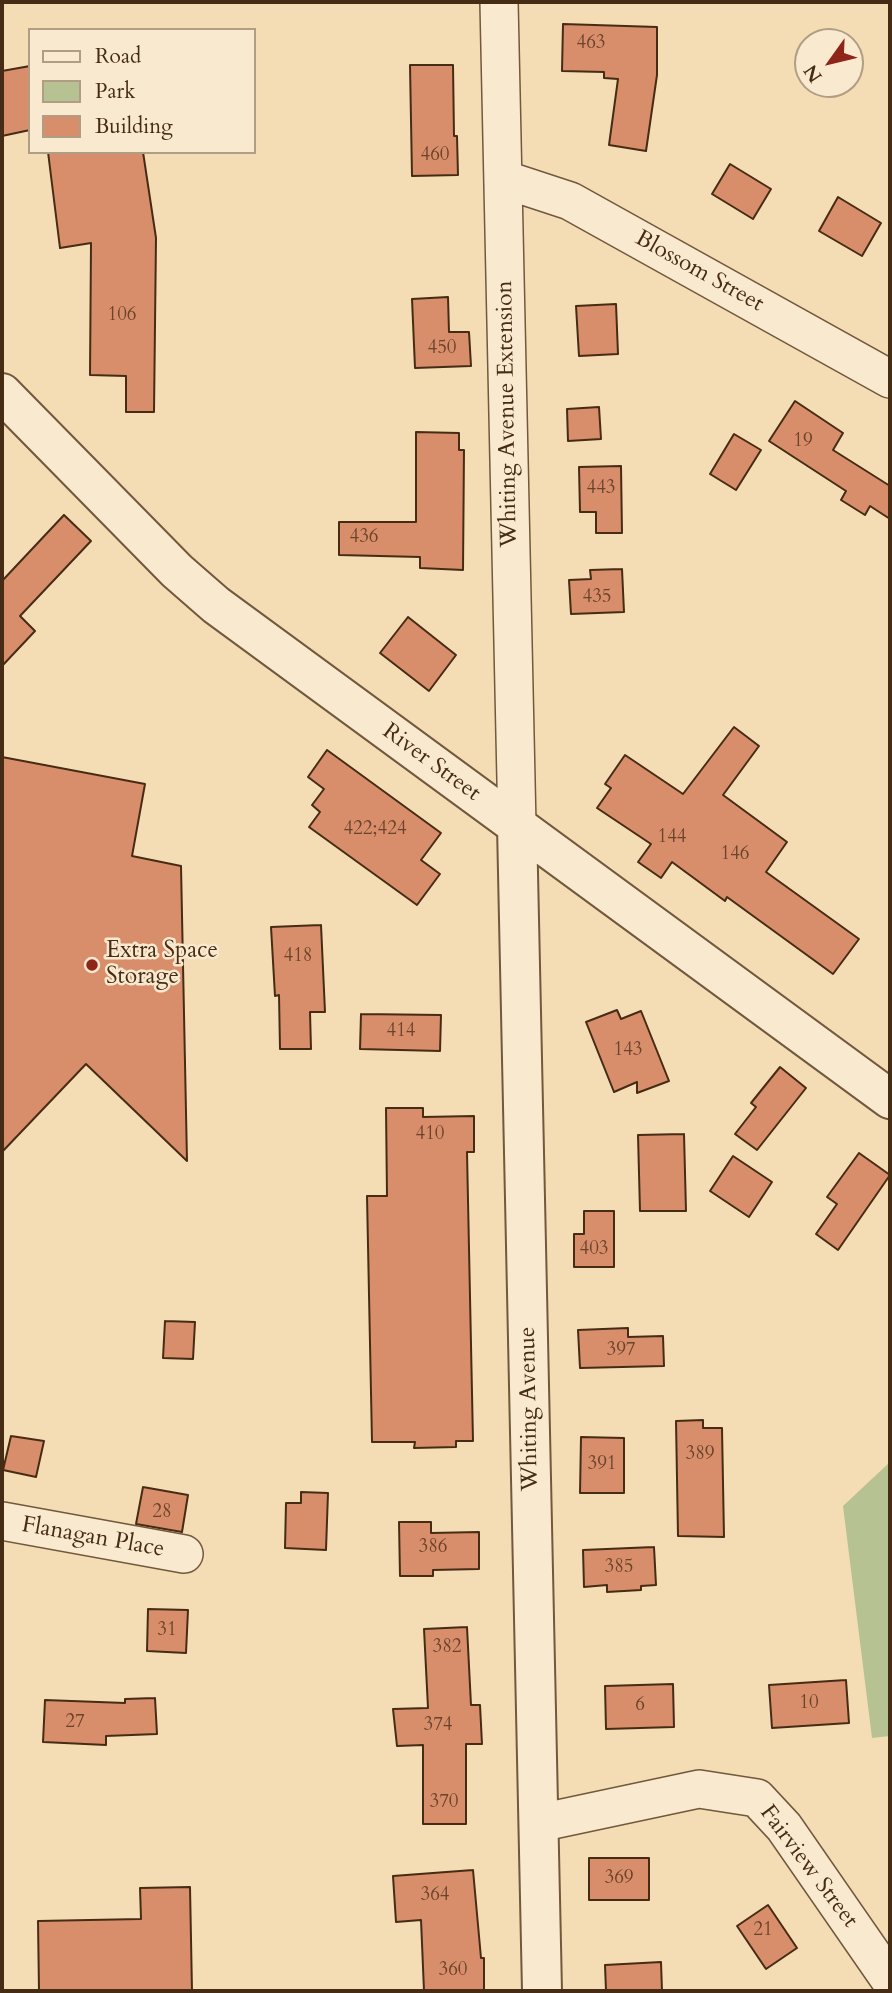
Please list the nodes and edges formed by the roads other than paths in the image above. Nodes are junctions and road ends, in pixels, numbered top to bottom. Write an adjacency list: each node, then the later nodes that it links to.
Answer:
1 (499, 2): 2 (street, Whiting Avenue Extension)
2 (503, 179): 3 (street, Blossom Street); 5 (street, Whiting Avenue Extension)
3 (890, 379)
4 (2, 393): 5 (street, River Street)
5 (517, 827): 6 (street, River Street); 9 (street, Whiting Avenue)
6 (890, 1099)
7 (2, 1521): 8 (street, Flanagan Place)
8 (184, 1554)
9 (539, 1823): 10 (street, Fairview Street); 11 (street, Whiting Avenue)
10 (890, 1980)
11 (542, 1991)

